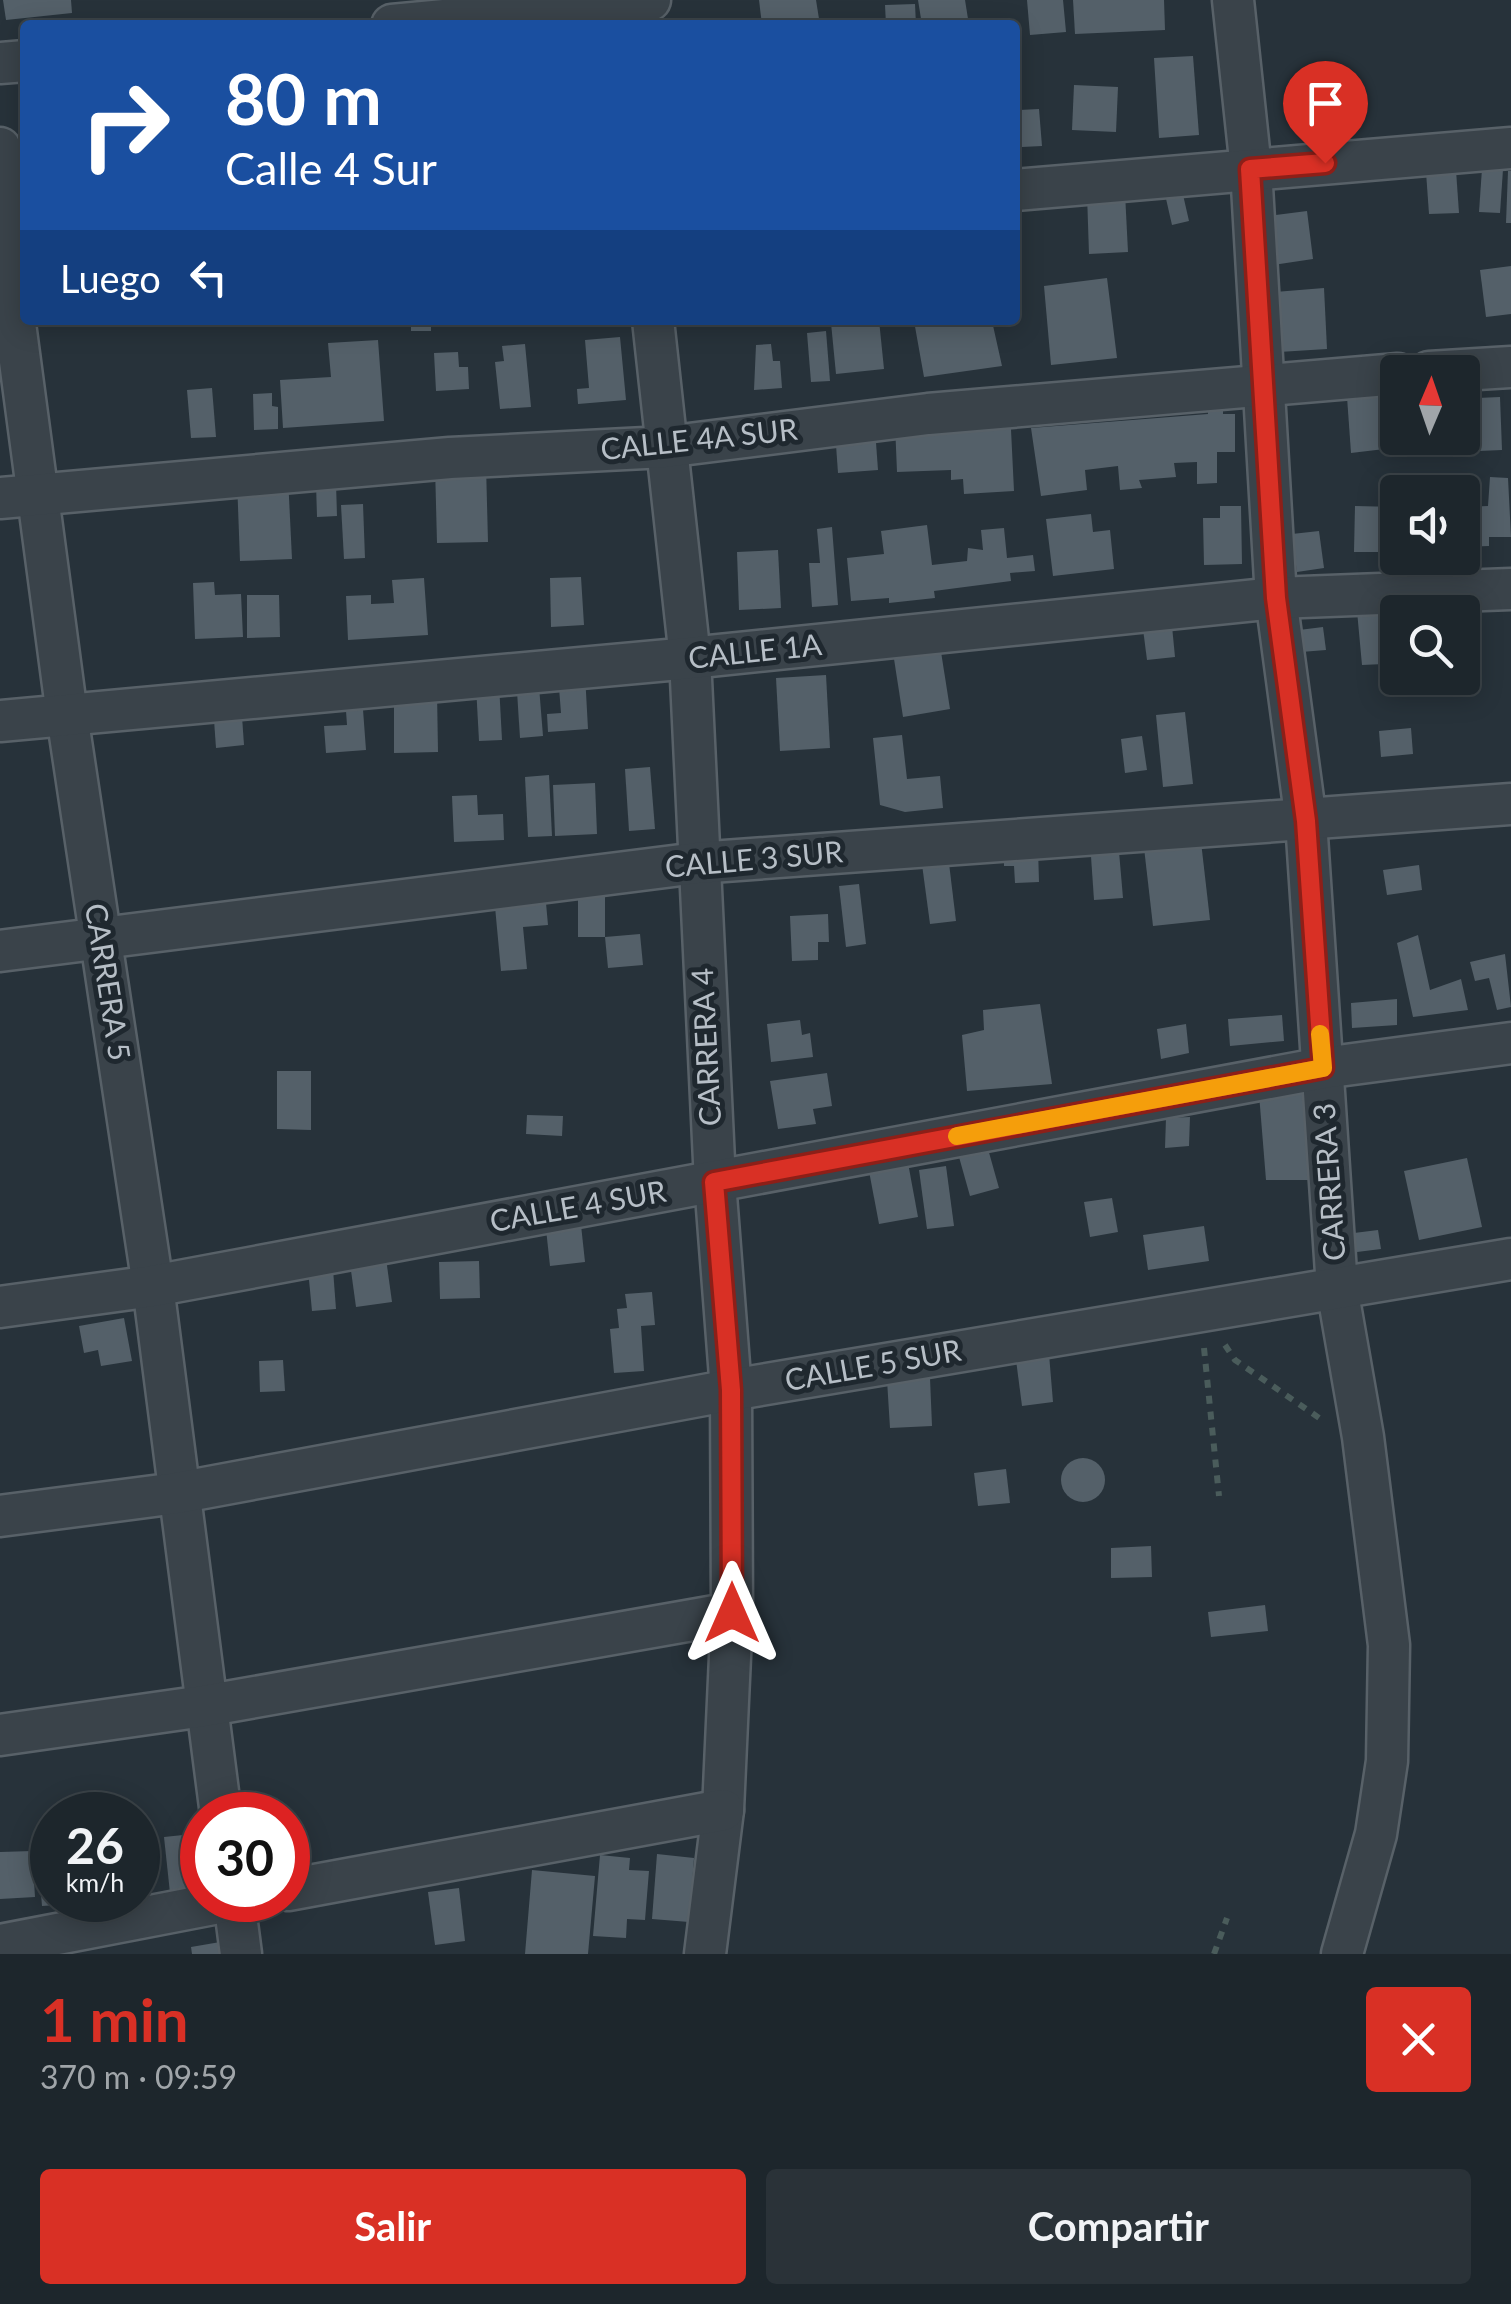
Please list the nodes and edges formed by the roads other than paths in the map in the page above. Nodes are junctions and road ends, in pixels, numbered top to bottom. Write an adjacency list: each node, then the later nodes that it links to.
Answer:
1 (1233, 0): 6 (street, CARRERA 3)
2 (637, 7): 3 (street)
3 (460, 20)
4 (0, 148): 8 (street, CARRERA 5)
5 (1511, 148): 6 (street)
6 (1250, 169): 7 (street); 13 (street, CARRERA 3)
7 (1020, 190)
8 (12, 285): 15 (street, CARRERA 5)
9 (653, 325): 14 (street, CARRERA 4)
10 (1511, 368): 11 (street)
11 (1480, 369)
12 (1380, 376): 13 (street, CALLE 4A SUR)
13 (1265, 386): 14 (street, CALLE 4A SUR); 18 (street, CARRERA 3)
14 (666, 447): 15 (street, CALLE 4A SUR); 19 (street, CARRERA 4)
15 (40, 496): 16 (street, CALLE 4A SUR); 20 (street, CARRERA 5)
16 (0, 498)
17 (1511, 589): 18 (street, CALLE 1A)
18 (1276, 598): 19 (street, CALLE 1A); 23 (street, CARRERA 3)
19 (690, 658): 20 (street, CALLE 1A); 24 (street, CARRERA 4)
20 (67, 715): 21 (street, CALLE 1A); 25 (street, CARRERA 5)
21 (0, 721)
22 (1511, 804): 23 (street, CALLE 3 SUR)
23 (1306, 821): 24 (street, CALLE 3 SUR); 28 (street, CARRERA 3)
24 (698, 863): 25 (street, CALLE 3 SUR); 29 (street, CARRERA 4)
25 (100, 936): 26 (street, CALLE 3 SUR); 31 (street, CARRERA 5)
26 (0, 951)
27 (1511, 1043): 28 (street, CALLE 4 SUR)
28 (1323, 1068): 29 (street, CALLE 4 SUR); 32 (street, CARRERA 3)
29 (714, 1182): 31 (street, CALLE 4 SUR); 34 (street, CARRERA 4)
30 (1511, 1259): 32 (street, CALLE 5 SUR)
31 (153, 1286): 33 (street, CALLE 4 SUR); 35 (street, CARRERA 5)
32 (1338, 1288): 34 (street, CALLE 5 SUR); 48 (street, CARRERA 3)
33 (0, 1306)
34 (731, 1390): 35 (street, CALLE 5 SUR); 37 (street, CARRERA 4)
35 (177, 1493): 36 (street, CALLE 5 SUR); 38 (street, CARRERA 5)
36 (0, 1516)
37 (732, 1613): 38 (street); 41 (street, CARRERA 4)
38 (204, 1706): 39 (street); 40 (street, CARRERA 5)
39 (0, 1735)
40 (217, 1792)
41 (723, 1810): 42 (street); 47 (street, CARRERA 4)
42 (310, 1886)
43 (180, 1910): 45 (street)
44 (237, 1922): 46 (street)
45 (0, 1945)
46 (241, 1954)
47 (706, 1954)
48 (1342, 1954)

